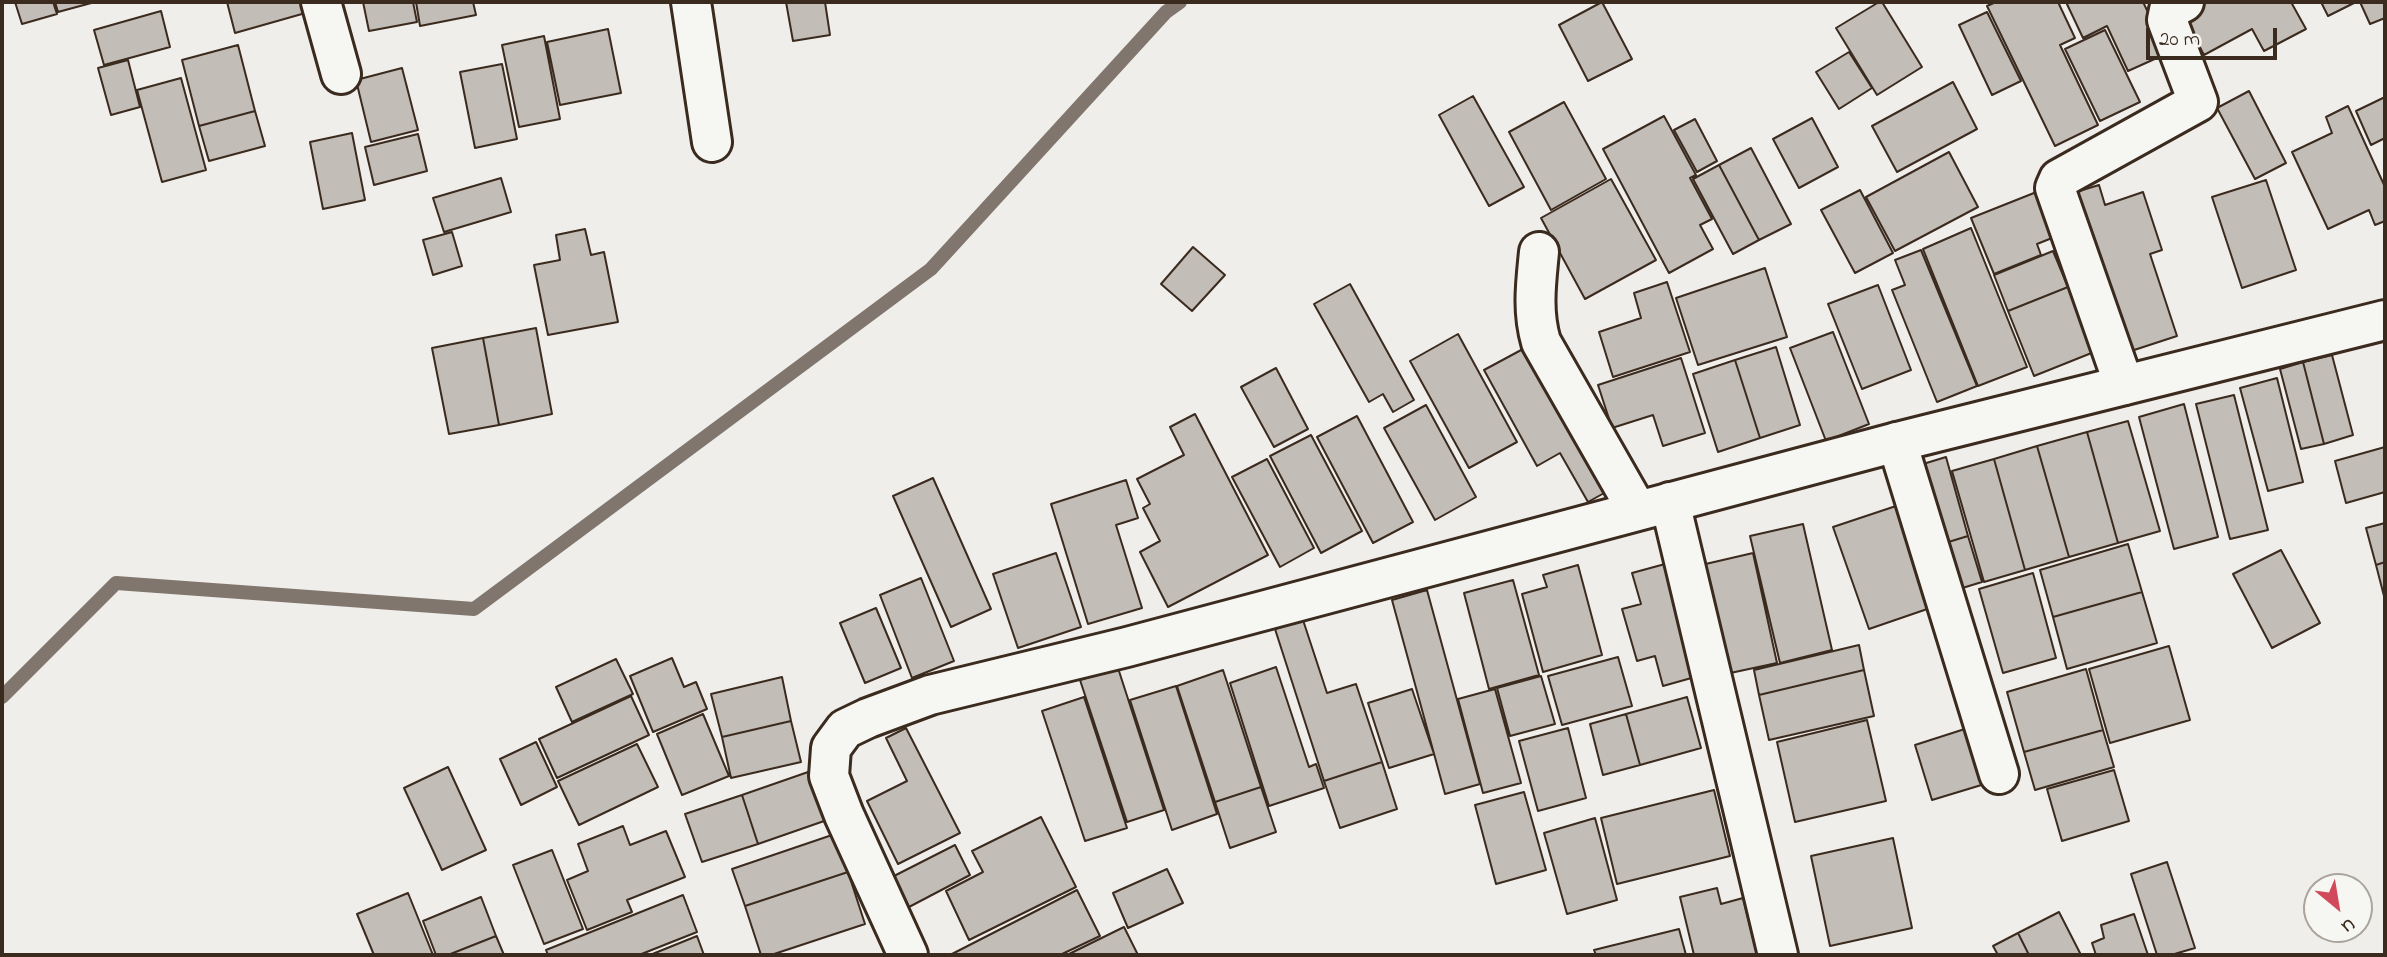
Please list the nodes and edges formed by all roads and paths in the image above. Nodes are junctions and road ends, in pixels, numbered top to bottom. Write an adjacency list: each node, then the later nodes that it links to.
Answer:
1 (321, 2): 4 (street)
2 (691, 2): 5 (street)
3 (2184, 2): 8 (street)
4 (341, 74)
5 (712, 142)
6 (1539, 252): 10 (street)
7 (2385, 320): 8 (street)
8 (2124, 385): 9 (street)
9 (1897, 442): 10 (street); 11 (street)
10 (1653, 506): 12 (street); 13 (street)
11 (1999, 774)
12 (907, 955)
13 (1778, 955)

